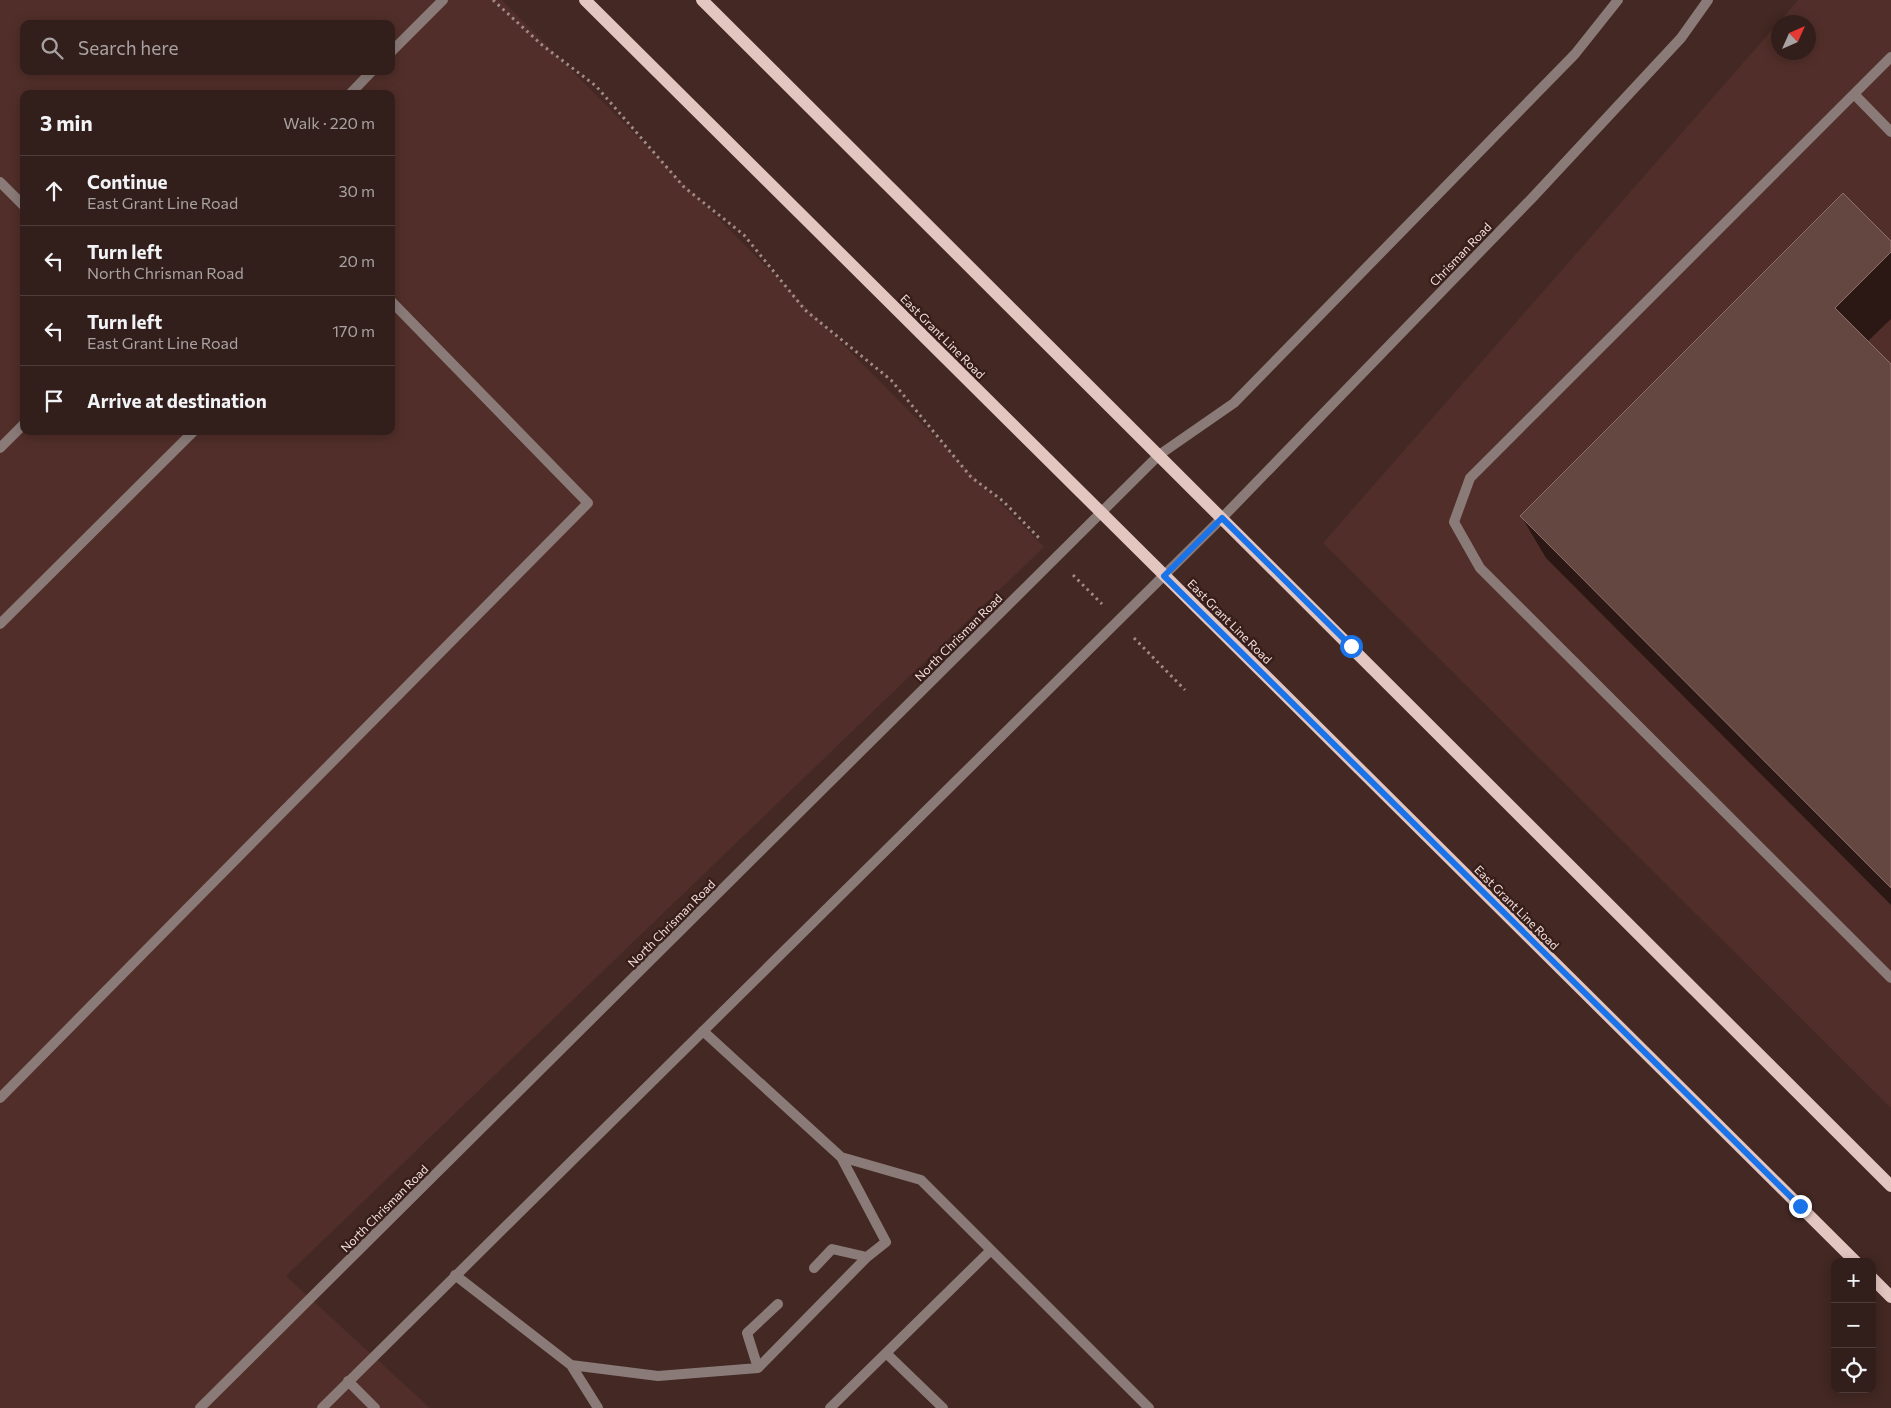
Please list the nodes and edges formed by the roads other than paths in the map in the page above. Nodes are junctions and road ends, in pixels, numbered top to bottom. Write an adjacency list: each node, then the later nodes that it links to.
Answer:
1 (443, 0): 6 (street)
2 (585, 0): 19 (main road, East Grant Line Road)
3 (702, 0): 18 (main road)
4 (1618, 0): 18 (street)
5 (1708, 0): 20 (street, Chrisman Road)
6 (395, 48)
7 (1891, 57): 10 (street)
8 (368, 75): 9 (street)
9 (354, 90)
10 (1854, 94): 11 (street); 23 (street)
11 (1891, 132)
12 (0, 182): 13 (street)
13 (20, 202)
14 (395, 305): 25 (street)
15 (20, 428): 17 (street)
16 (190, 435): 22 (street)
17 (0, 448)
18 (1159, 454): 19 (street, North Chrisman Road); 20 (main road)
19 (1101, 512): 21 (main road, East Grant Line Road); 40 (street, North Chrisman Road)
20 (1222, 518): 21 (street); 27 (main road)
21 (1164, 576): 24 (street); 30 (main road, East Grant Line Road)
22 (0, 624)
23 (1891, 978)
24 (703, 1031): 26 (street); 32 (street)
25 (0, 1098)
26 (841, 1157): 28 (street); 29 (street)
27 (1891, 1186)
28 (991, 1250): 36 (street); 46 (street)
29 (868, 1257): 31 (street); 38 (street)
30 (1852, 1258)
31 (814, 1268)
32 (456, 1275): 37 (street); 39 (street)
33 (1876, 1282): 34 (main road)
34 (1891, 1297)
35 (778, 1304): 38 (street)
36 (886, 1353): 44 (street); 45 (street)
37 (571, 1365): 38 (street); 43 (street)
38 (758, 1368)
39 (348, 1381): 41 (street); 42 (street)
40 (200, 1408)
41 (322, 1408)
42 (375, 1408)
43 (598, 1408)
44 (830, 1408)
45 (942, 1408)
46 (1149, 1408)

